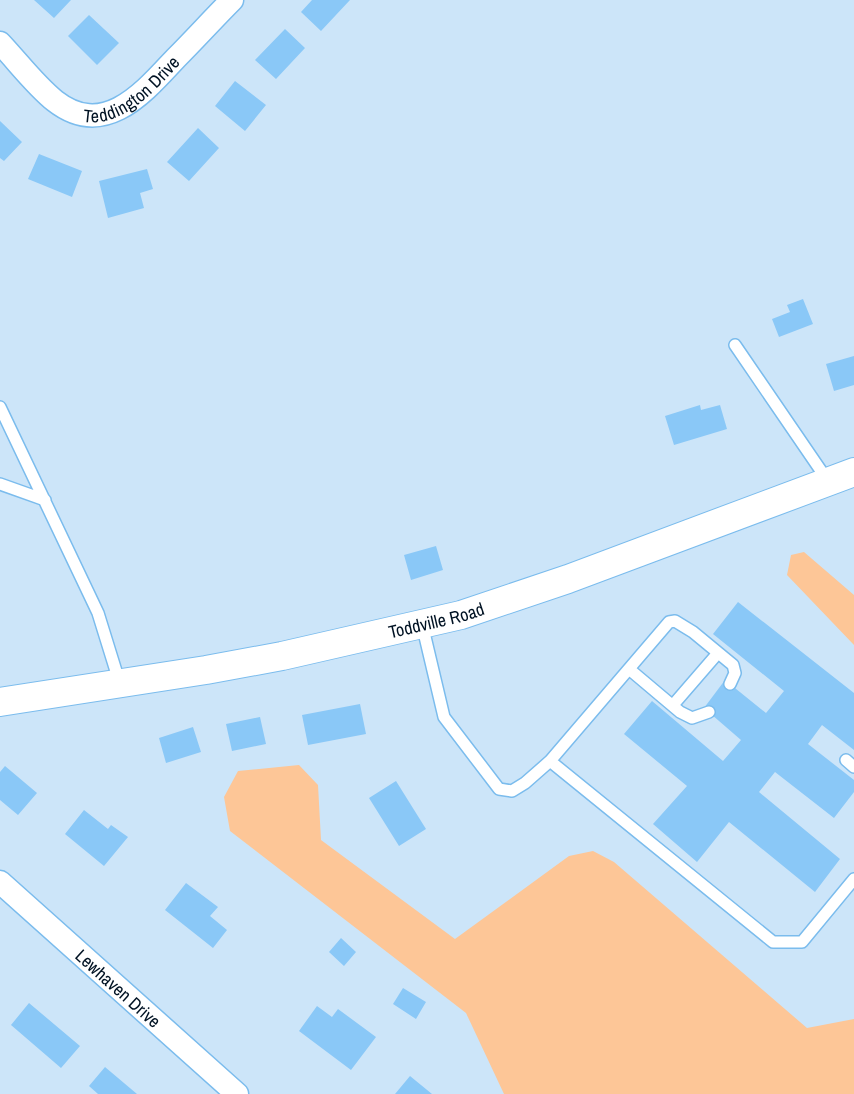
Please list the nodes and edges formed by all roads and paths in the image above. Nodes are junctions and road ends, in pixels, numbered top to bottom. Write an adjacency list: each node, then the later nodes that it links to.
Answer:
1 (232, 0): 2 (street, Teddington Drive)
2 (0, 43)
3 (735, 346): 6 (lane)
4 (0, 407): 8 (lane)
5 (854, 472): 6 (street, Toddville Road)
6 (828, 481): 9 (street, Toddville Road)
7 (0, 484): 8 (lane)
8 (45, 500): 12 (lane)
9 (422, 624): 12 (street, Toddville Road); 17 (lane)
10 (718, 653): 11 (lane); 13 (lane); 15 (lane)
11 (629, 669): 15 (lane); 17 (lane)
12 (120, 684): 14 (street, Toddville Road)
13 (730, 684)
14 (0, 702)
15 (673, 705): 16 (lane)
16 (708, 712)
17 (550, 761): 18 (lane)
18 (854, 879)
19 (0, 882): 20 (street, Lewhaven Drive)
20 (237, 1094)

